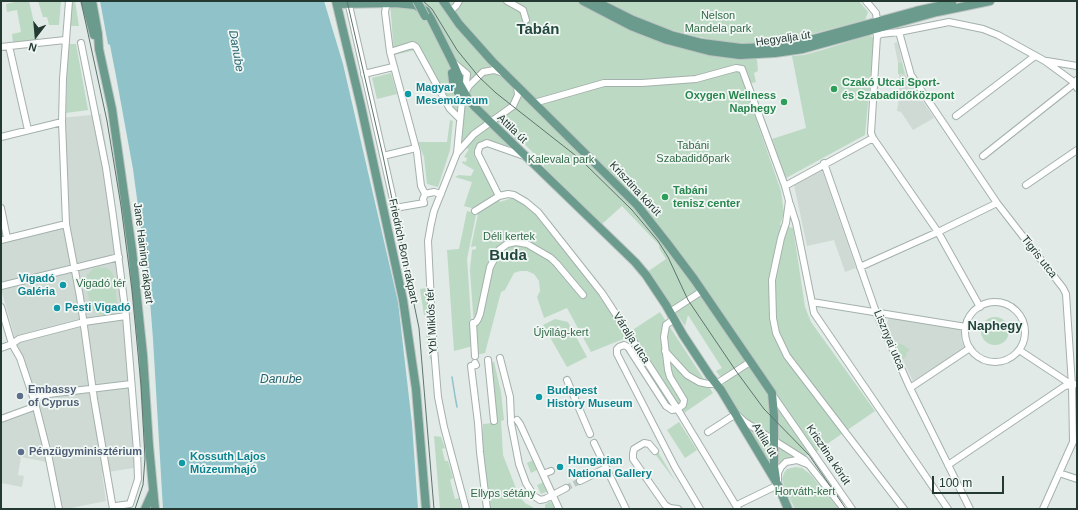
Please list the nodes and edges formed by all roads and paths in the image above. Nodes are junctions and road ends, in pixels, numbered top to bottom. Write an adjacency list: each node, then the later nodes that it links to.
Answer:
1 (85, 1): 27 (main road)
2 (92, 1): 27 (main road, Jane Haining rakpart)
3 (417, 1): 31 (main road, bridge)
4 (443, 1): 18 (main road, Krisztina körút)
5 (459, 1): 18 (street)
6 (507, 1): 20 (street)
7 (583, 1): 21 (main road, Hegyalja út)
8 (595, 1): 21 (main road, Hegyalja út)
9 (866, 1): 21 (street)
10 (963, 1): 17 (main road, Hegyalja út)
11 (990, 1): 21 (main road, Hegyalja út)
12 (69, 2): 23 (street)
13 (348, 2): 14 (main road, Attila út); 16 (main road, Attila út); 19 (street)
14 (363, 2): 15 (main road, Attila út); 19 (street)
15 (392, 2): 28 (street); 31 (main road, Attila út)
16 (336, 3): 132 (main road, Friedrich Born rakpart)
17 (935, 4): 21 (main road, Hegyalja út)
18 (450, 11): 36 (main road, Krisztina körút)
19 (351, 18): 35 (street)
20 (526, 20)
21 (876, 29): 22 (street); 48 (street)
22 (899, 32): 29 (street); 63 (street, Tigris utca)
23 (65, 40): 25 (street); 44 (street)
24 (81, 44): 70 (street)
25 (9, 46): 26 (street); 46 (street)
26 (1, 47)
27 (99, 49): 125 (main road, Jane Haining rakpart)
28 (390, 52): 33 (street); 43 (street)
29 (1035, 56): 30 (street); 42 (street)
30 (1045, 61): 32 (street); 38 (street)
31 (451, 64): 34 (main road); 37 (main road, Attila út); 40 (street)
32 (1077, 66)
33 (393, 67): 35 (street); 49 (street)
34 (452, 73): 37 (main road); 40 (main road)
35 (364, 74): 52 (street)
36 (504, 74): 39 (main road, Krisztina körút); 40 (street)
37 (460, 83): 40 (main road, Attila út)
38 (1076, 84): 53 (street)
39 (517, 86): 41 (main road, Krisztina körút); 45 (street)
40 (463, 97): 43 (street); 45 (main road, Attila út)
41 (534, 103): 57 (street); 74 (main road, Krisztina körút)
42 (956, 116)
43 (460, 119): 51 (street)
44 (62, 122): 46 (street); 67 (street)
45 (489, 123): 51 (street); 54 (main road, Attila út)
46 (28, 130): 47 (street)
47 (1, 137)
48 (873, 138): 55 (street); 68 (street)
49 (416, 148): 52 (street); 58 (street)
50 (1077, 150): 56 (street)
51 (457, 153): 59 (street, Ybl Miklós tér)
52 (383, 156): 62 (street)
53 (984, 156)
54 (526, 157): 60 (street); 79 (main road, Attila út)
55 (824, 164): 57 (street); 71 (street, Lisznyai utca)
56 (1026, 185)
57 (785, 186): 61 (street)
58 (425, 194): 59 (street); 62 (street)
59 (441, 194): 65 (street, Ybl Miklós tér)
60 (499, 196): 66 (street); 105 (street, Váralja utca)
61 (789, 201): 76 (street); 142 (street)
62 (424, 203): 65 (street)
63 (997, 203): 68 (street); 100 (street, Tigris utca)
64 (1, 208): 69 (street)
65 (434, 211): 133 (street, Ybl Miklós tér)
66 (475, 211)
67 (66, 224): 69 (street); 72 (street)
68 (938, 232): 71 (street); 78 (street)
69 (4, 239)
70 (119, 257): 72 (street); 81 (street)
71 (860, 267): 80 (street, Lisznyai utca)
72 (75, 269): 73 (street); 83 (street)
73 (3, 286)
74 (702, 291): 79 (street); 94 (main road, Krisztina körút)
75 (583, 295): 90 (street)
76 (812, 302): 80 (street); 143 (street)
77 (1, 307): 85 (street)
78 (980, 307): 84 (street); 88 (street)
79 (670, 312): 82 (main road, Attila út)
80 (876, 312): 84 (street); 102 (street, Lisznyai utca)
81 (126, 316): 83 (street); 98 (street)
82 (674, 319): 89 (street); 99 (main road, Attila út)
83 (84, 322): 85 (street); 101 (street)
84 (966, 327): 87 (street)
85 (12, 344): 86 (street); 104 (street)
86 (1, 348)
87 (970, 348): 88 (street); 102 (street)
88 (1019, 350): 100 (street)
89 (665, 351): 93 (street); 96 (street)
90 (475, 356)
91 (500, 358): 109 (street)
92 (488, 360): 108 (street)
93 (666, 362): 96 (street); 105 (street)
94 (750, 362): 99 (street); 103 (main road, Krisztina körút)
95 (475, 363): 134 (street)
96 (676, 364): 99 (street)
97 (567, 380): 111 (street)
98 (129, 384): 101 (street); 128 (street)
99 (716, 384): 106 (main road, Attila út)
100 (1075, 385): 116 (street); 120 (street, Tigris utca)
101 (93, 388): 104 (street); 128 (street)
102 (910, 388): 116 (street, Lisznyai utca)
103 (772, 393): 112 (main road); 141 (street, Krisztina körút)
104 (35, 403): 107 (street); 129 (street)
105 (677, 409): 127 (street, Váralja utca); 138 (street)
106 (736, 414): 110 (street); 112 (street, Krisztina körút); 123 (main road, Attila út)
107 (1, 419)
108 (494, 421)
109 (515, 422): 119 (street); 126 (street)
110 (708, 432)
111 (590, 434)
112 (774, 439): 115 (street, Krisztina körút); 123 (main road)
113 (594, 443): 117 (street)
114 (655, 451): 137 (street)
115 (808, 464): 123 (street); 140 (street, Krisztina körút)
116 (948, 465): 144 (street, Lisznyai utca)
117 (606, 468): 122 (street); 136 (street)
118 (551, 471): 119 (street)
119 (543, 474): 126 (street)
120 (1059, 474): 121 (street); 145 (street, Tigris utca)
121 (1077, 479)
122 (580, 481)
123 (778, 485): 127 (street); 139 (main road, Attila út)
124 (566, 488): 126 (street)
125 (154, 489): 130 (main road); 131 (main road, Jane Haining rakpart)
126 (553, 495): 135 (street)
127 (738, 506)
128 (114, 507)
129 (59, 509)
130 (145, 509)
131 (155, 509)
132 (426, 509)
133 (466, 509)
134 (487, 509)
135 (559, 509)
136 (626, 509)
137 (678, 509)
138 (700, 509)
139 (788, 509)
140 (844, 509)
141 (852, 509)
142 (904, 509)
143 (948, 509)
144 (970, 509)
145 (1043, 509)

